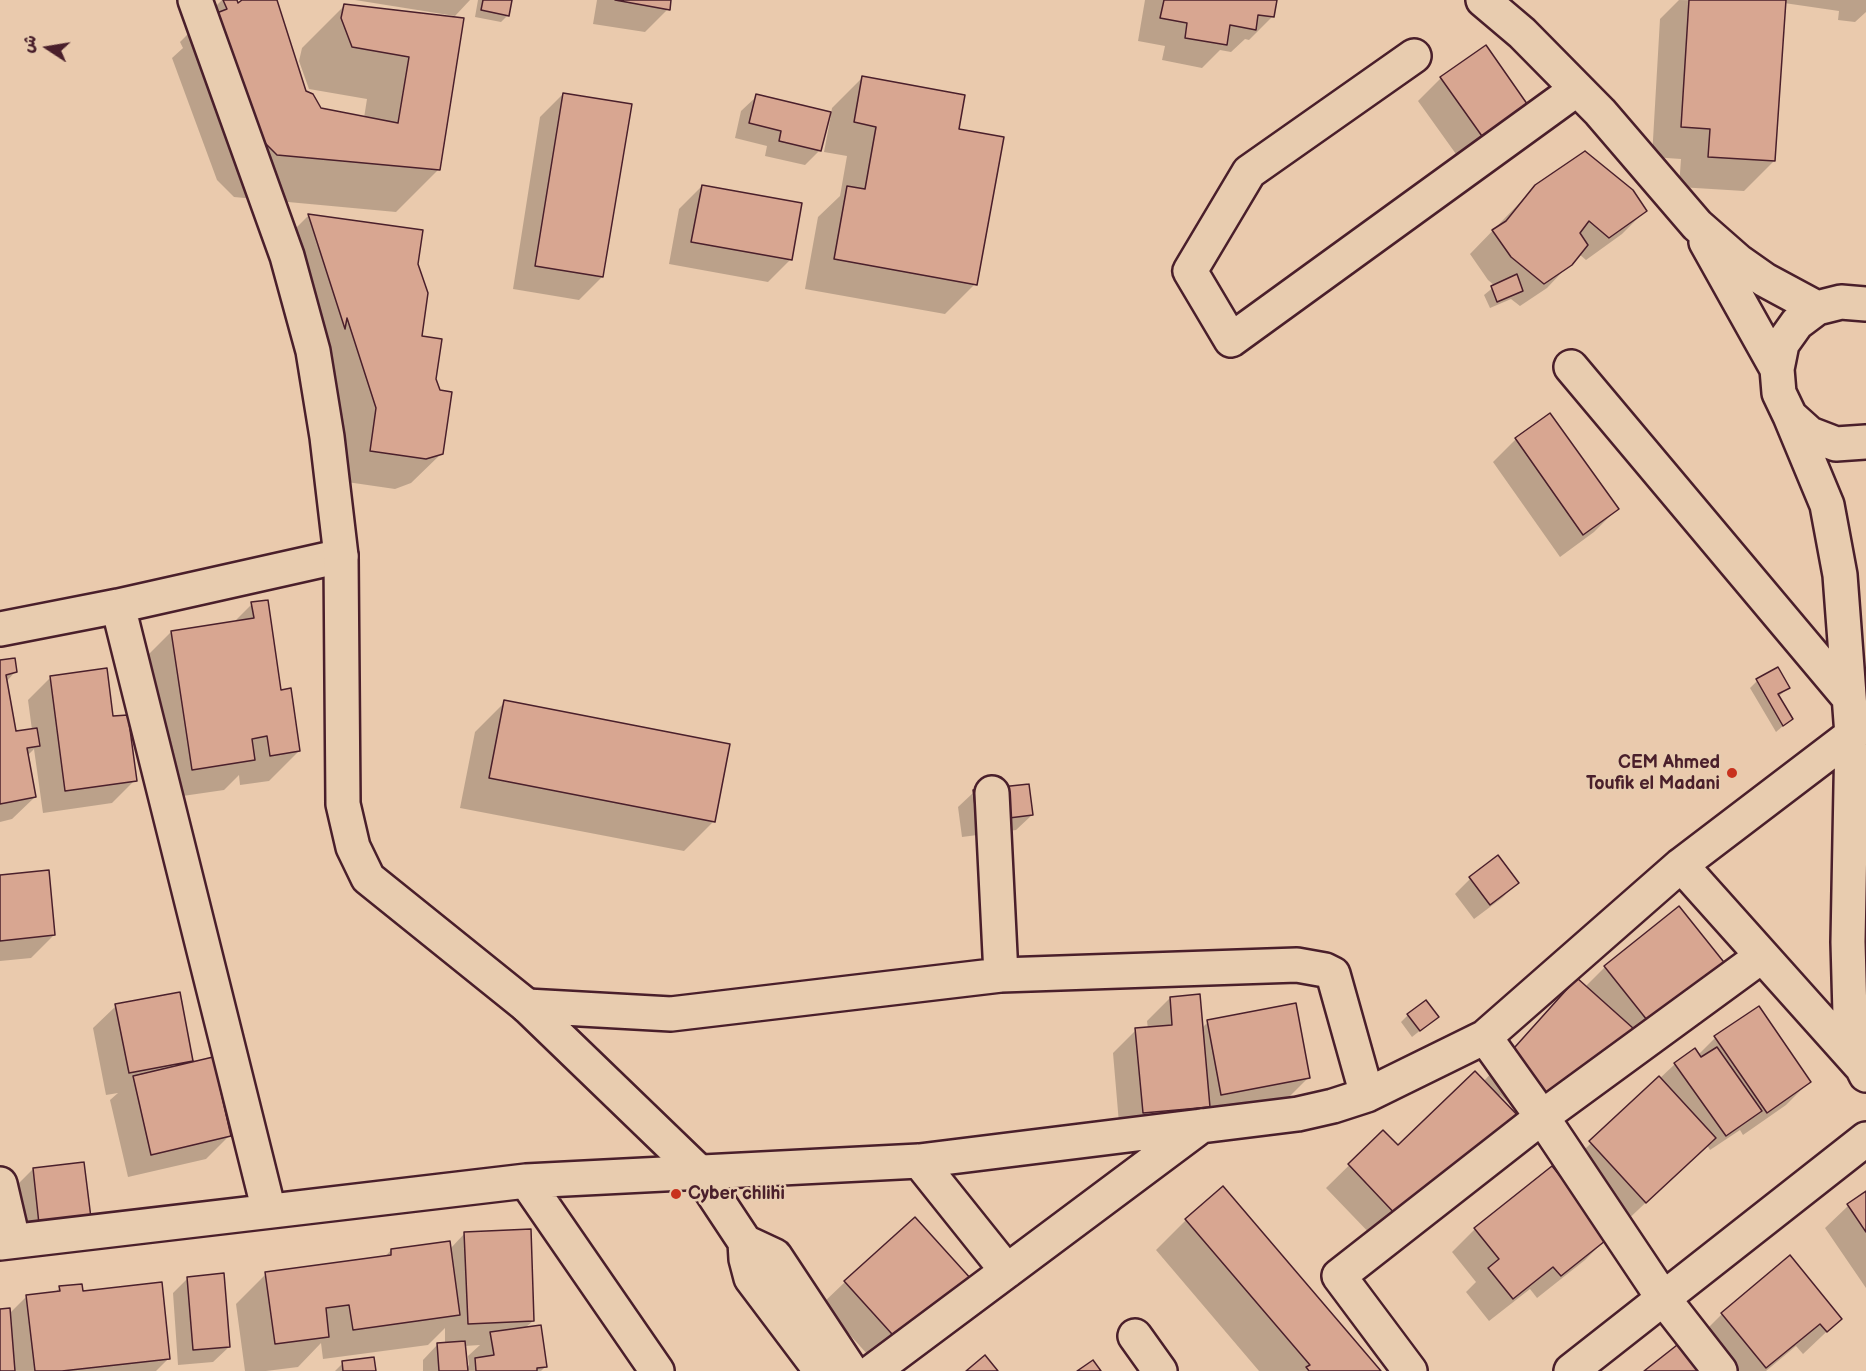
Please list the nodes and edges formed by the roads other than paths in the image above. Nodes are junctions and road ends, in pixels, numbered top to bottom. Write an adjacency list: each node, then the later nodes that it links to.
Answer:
1 (195, 0): 11 (street)
2 (1483, 0): 4 (street)
3 (1414, 56): 4 (street)
4 (1577, 88): 5 (street)
5 (1696, 225): 6 (street); 8 (street)
6 (1848, 301): 8 (street)
7 (1570, 367): 14 (street)
8 (1777, 369): 9 (street)
9 (1790, 416): 10 (street); 14 (street)
10 (1866, 442)
11 (341, 556): 12 (street); 19 (street)
12 (118, 606): 13 (street); 30 (street)
13 (0, 629)
14 (1856, 719): 16 (street); 21 (street)
15 (992, 793): 18 (street)
16 (1681, 865): 17 (street); 20 (street)
17 (1762, 956): 21 (street); 23 (street)
18 (1001, 975): 19 (street); 22 (street)
19 (527, 1006): 27 (street)
20 (1485, 1037): 22 (street); 23 (street)
21 (1864, 1071)
22 (1367, 1095): 24 (street)
23 (1542, 1117): 34 (street); 41 (street)
24 (1202, 1125): 26 (street); 33 (street)
25 (1866, 1138): 34 (street)
26 (919, 1161): 27 (street); 33 (street)
27 (698, 1171): 28 (street); 32 (street)
28 (526, 1181): 30 (street); 36 (street)
29 (0, 1184): 31 (street)
30 (269, 1211): 31 (street)
31 (7, 1241)
32 (745, 1242): 37 (street); 38 (street)
33 (1007, 1271): 39 (street)
34 (1663, 1298): 42 (street); 43 (street)
35 (1135, 1336): 40 (street)
36 (657, 1371)
37 (821, 1371)
38 (851, 1371)
39 (873, 1371)
40 (1160, 1371)
41 (1410, 1371)
42 (1571, 1371)
43 (1720, 1371)

